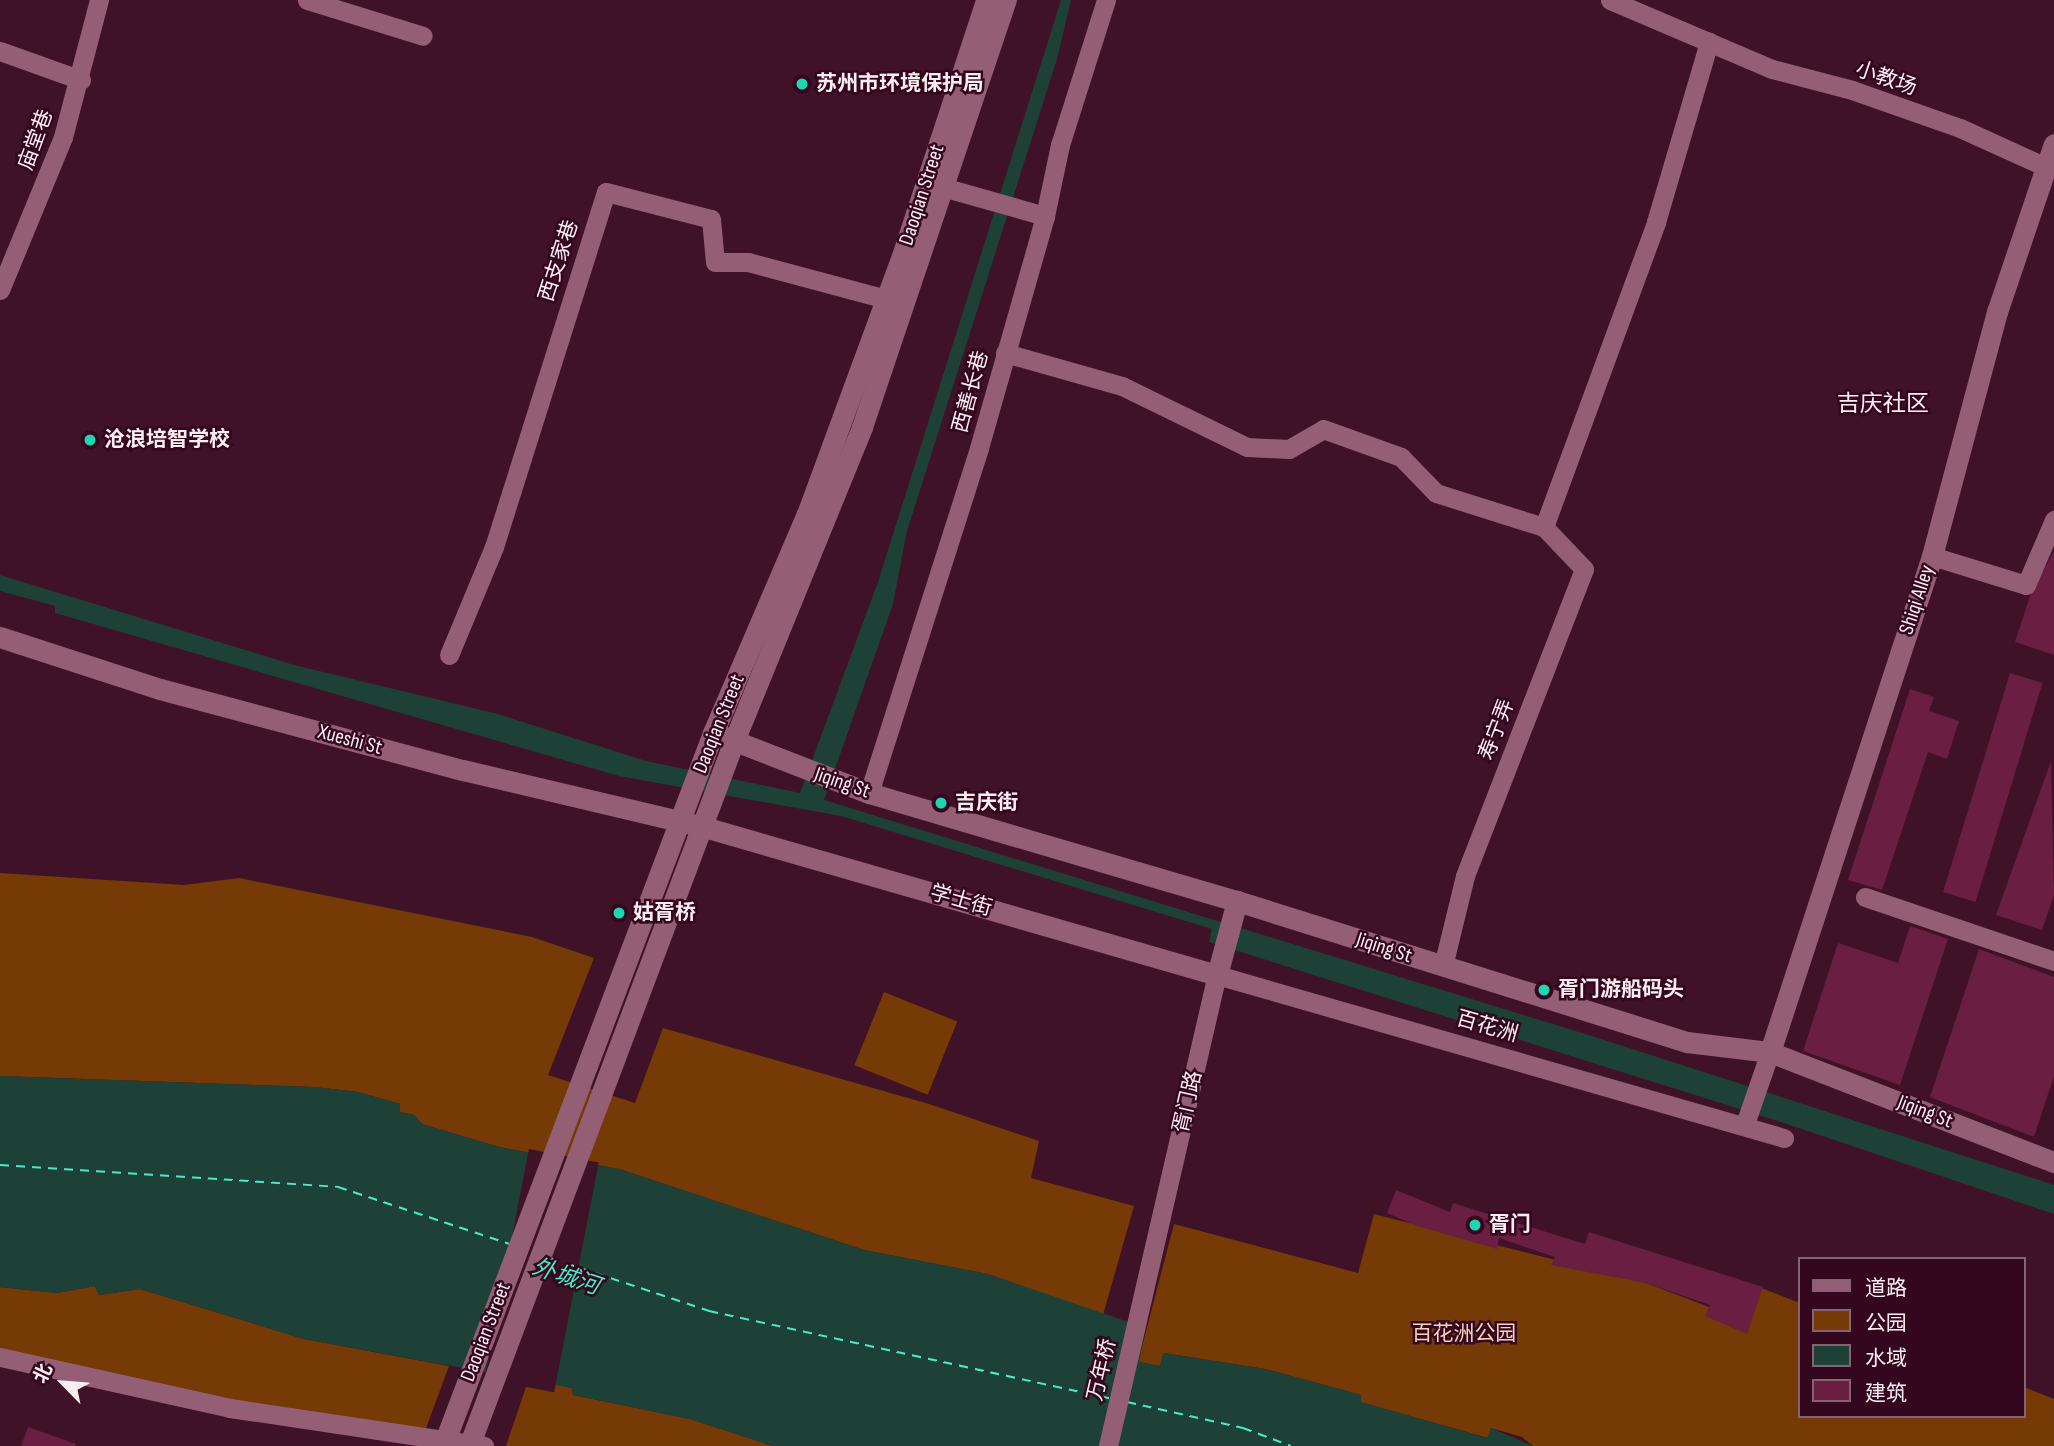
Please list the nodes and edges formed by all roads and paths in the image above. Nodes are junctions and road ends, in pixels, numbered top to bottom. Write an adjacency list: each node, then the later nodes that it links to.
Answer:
1 (99, 0): 10 (street, 庙堂巷)
2 (307, 0): 7 (street)
3 (986, 0): 16 (street, Daoqian Street)
4 (1006, 0): 13 (street, Daoqian Street)
5 (1106, 0): 14 (street, 西善长巷)
6 (1610, 0): 8 (street, 小教场)
7 (423, 36)
8 (1709, 42): 12 (street, 小教场); 19 (street)
9 (0, 51): 10 (street)
10 (80, 80): 15 (street, 庙堂巷)
11 (2054, 144): 12 (street, Shiqi Alley)
12 (2046, 166): 20 (street, Shiqi Alley)
13 (946, 188): 14 (street); 24 (street, Daoqian Street)
14 (1045, 216): 17 (street, 西善长巷)
15 (0, 290)
16 (886, 299): 22 (street, 西支家巷); 23 (street, Daoqian Street)
17 (1005, 353): 19 (street); 25 (street, 西善长巷)
18 (2054, 520): 20 (street)
19 (1544, 527): 32 (street, 寿宁弄)
20 (1932, 556): 33 (street, Shiqi Alley)
21 (0, 637): 26 (street, Xueshi St)
22 (449, 655)
23 (713, 733): 24 (street, Jiqing St); 26 (street, Daoqian Street)
24 (734, 741): 25 (street, Jiqing St); 27 (street, Daoqian Street)
25 (869, 793): 29 (street, Jiqing St)
26 (679, 824): 27 (street, Xueshi St); 39 (street, Daoqian Street)
27 (704, 827): 31 (street, 学士街); 40 (street, Daoqian Street)
28 (1865, 897): 30 (street)
29 (1236, 905): 31 (street, 胥门路); 32 (street, Jiqing St)
30 (2054, 961)
31 (1220, 965): 34 (street, 百花洲); 37 (street, 胥门路)
32 (1443, 966): 33 (street, Jiqing St)
33 (1770, 1052): 34 (street); 36 (street, Jiqing St)
34 (1746, 1121): 35 (street, 百花洲)
35 (1784, 1138)
36 (2054, 1161)
37 (1141, 1304): 42 (street, 万年桥)
38 (0, 1357): 41 (street)
39 (443, 1446)
40 (469, 1446)
41 (484, 1446)
42 (1108, 1446)

